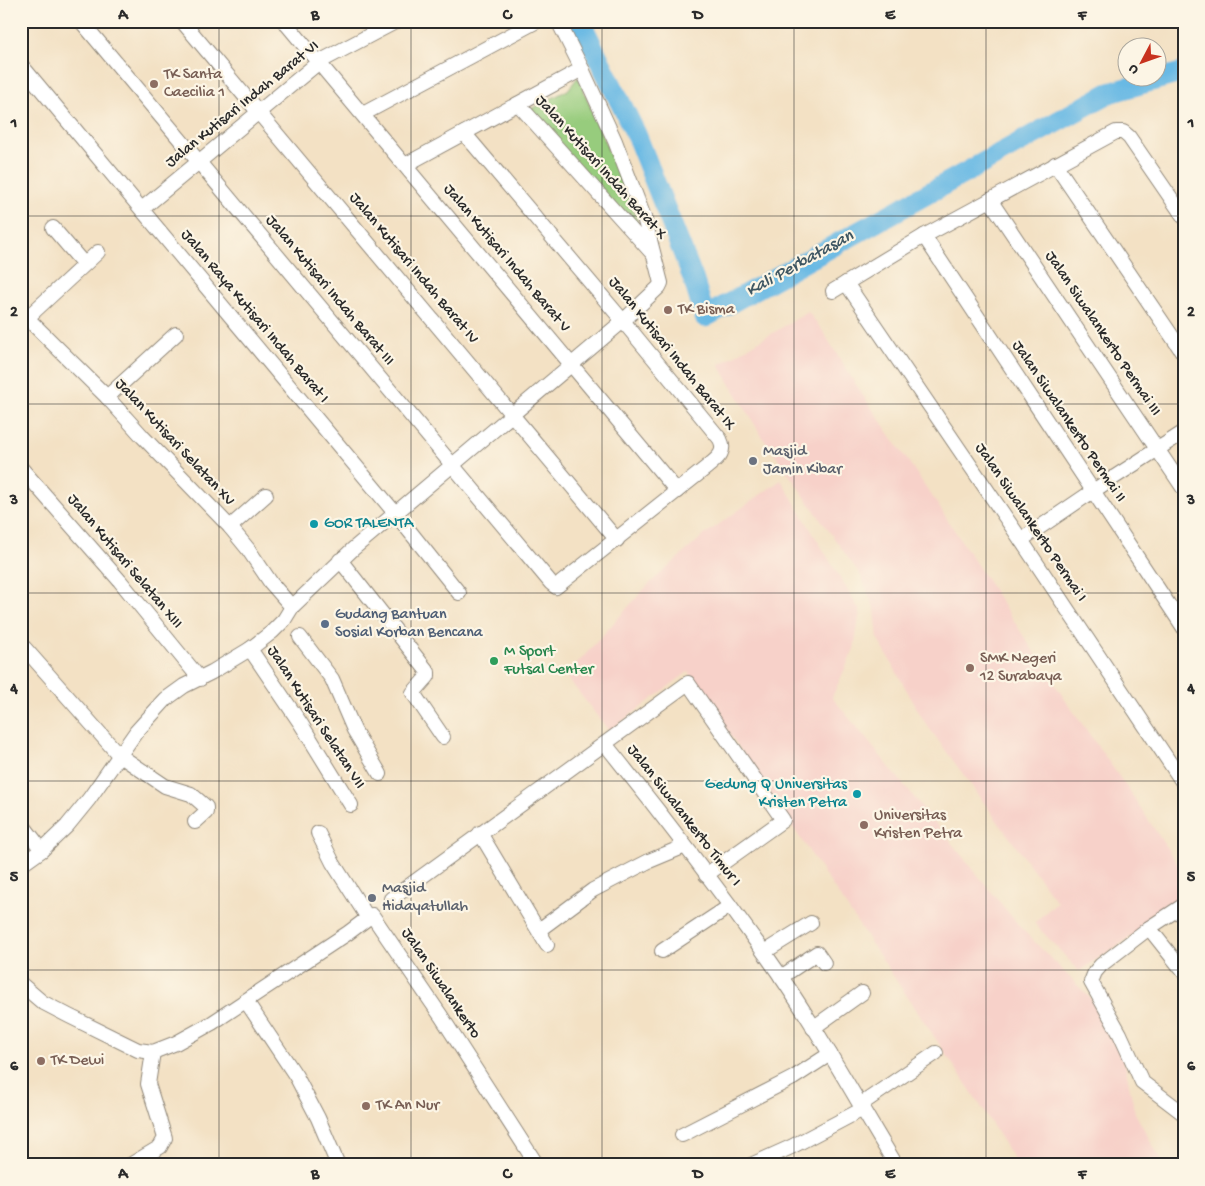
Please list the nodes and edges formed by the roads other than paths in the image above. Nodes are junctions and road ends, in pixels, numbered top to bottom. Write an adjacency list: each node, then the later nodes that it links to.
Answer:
1 (81, 21): 16 (street, Jalan Kutisari Indah Barat III)
2 (182, 21): 13 (street, Jalan Kutisari Indah Barat IV)
3 (284, 21): 8 (street, Jalan Kutisari Indah Barat V)
4 (299, 21): 8 (street, Jalan Kutisari Indah Barat V)
5 (396, 21): 9 (street, Jalan Kutisari Indah Barat VI)
6 (537, 21): 14 (street)
7 (558, 21): 11 (street)
8 (308, 49): 9 (street, Jalan Kutisari Indah Barat V)
9 (319, 62): 13 (street, Jalan Kutisari Indah Barat VI); 14 (street, Jalan Kutisari Indah Barat V)
10 (21, 65): 20 (street, Jalan Raya Kutisari Indah Barat I)
11 (582, 69): 12 (street); 25 (street)
12 (518, 104): 15 (street); 25 (street, Jalan Kutisari Indah Barat X)
13 (258, 112): 16 (street, Jalan Kutisari Indah Barat VI); 35 (street, Jalan Kutisari Indah Barat IV)
14 (363, 114): 18 (street, Jalan Kutisari Indah Barat V)
15 (464, 133): 18 (street); 30 (street, Jalan Kutisari Indah Barat IX)
16 (198, 162): 20 (street, Jalan Kutisari Indah Barat VI); 38 (street, Jalan Kutisari Indah Barat III)
17 (1055, 164): 19 (street); 21 (street); 32 (street)
18 (405, 165): 33 (street, Jalan Kutisari Indah Barat V)
19 (990, 200): 23 (street); 37 (street, Jalan Siwalankerto Permai III)
20 (142, 209): 44 (street, Jalan Raya Kutisari Indah Barat I)
21 (1184, 217)
22 (53, 228): 26 (street)
23 (924, 236): 27 (street); 42 (street, Jalan Siwalankerto Permai II)
24 (98, 252): 26 (street)
25 (655, 256): 30 (street, Jalan Kutisari Selatan VII)
26 (83, 263): 29 (street)
27 (846, 283): 28 (street); 47 (street, Jalan Siwalankerto Permai I)
28 (832, 291)
29 (24, 315): 34 (street, Jalan Kutisari Selatan XV)
30 (623, 320): 33 (street, Jalan Kutisari Selatan VII); 41 (street, Jalan Kutisari Indah Barat IX)
31 (176, 334): 34 (street)
32 (1184, 354)
33 (571, 364): 35 (street, Jalan Kutisari Selatan VII); 41 (street, Jalan Kutisari Indah Barat V)
34 (107, 397): 45 (street, Jalan Kutisari Selatan XV)
35 (512, 414): 38 (street, Jalan Kutisari Selatan VII); 46 (street, Jalan Kutisari Indah Barat IV)
36 (1184, 432): 37 (street)
37 (1158, 450): 40 (street, Jalan Siwalankerto Permai III); 42 (street)
38 (452, 465): 44 (street, Jalan Kutisari Selatan VII); 49 (street, Jalan Kutisari Indah Barat III)
39 (21, 468): 56 (street, Jalan Kutisari Selatan XIII)
40 (1184, 489)
41 (677, 491): 46 (street, Jalan Kutisari Indah Barat IX)
42 (1093, 491): 47 (street); 53 (street, Jalan Siwalankerto Permai II)
43 (266, 495): 45 (street)
44 (395, 513): 48 (street, Jalan Kutisari Selatan VII); 50 (street, Jalan Raya Kutisari Indah Barat I)
45 (230, 527): 51 (street, Jalan Kutisari Selatan XV)
46 (617, 540): 49 (street, Jalan Kutisari Indah Barat IX)
47 (1021, 540): 61 (street, Jalan Siwalankerto Permai I)
48 (340, 560): 51 (street, Jalan Kutisari Selatan VII); 57 (street)
49 (551, 584)
50 (459, 593)
51 (292, 606): 52 (street, Jalan Kutisari Selatan VII)
52 (284, 620): 55 (street, Jalan Kutisari Selatan VII); 60 (street)
53 (1184, 628)
54 (21, 644): 59 (street)
55 (250, 649): 56 (street, Jalan Kutisari Selatan VII); 62 (street, Jalan Kutisari Selatan VII)
56 (200, 679): 59 (street, Jalan Kutisari Selatan VII)
57 (443, 737)
58 (605, 744): 66 (street, Jalan Siwalankerto Timur I); 67 (street, Jalan Siwalankerto Timur I); 70 (street)
59 (119, 755): 63 (street); 68 (street, Jalan Kutisari Selatan VII)
60 (380, 774)
61 (1184, 784)
62 (351, 805)
63 (196, 822)
64 (21, 823): 68 (street)
65 (318, 833): 73 (street, Jalan Siwalankerto)
66 (480, 833): 73 (street, Jalan Siwalankerto Timur I); 76 (street)
67 (685, 846): 70 (street, Jalan Siwalankerto Timur I); 76 (street)
68 (42, 850): 69 (street, Jalan Kutisari Selatan VII)
69 (21, 865)
70 (706, 875): 72 (street, Jalan Siwalankerto Timur I)
71 (1184, 905): 75 (street)
72 (730, 906): 78 (street); 79 (street, Jalan Siwalankerto Timur I)
73 (370, 917): 85 (street); 95 (street, Jalan Siwalankerto)
74 (811, 923): 79 (street)
75 (1150, 928): 81 (street); 91 (street)
76 (539, 930): 77 (street)
77 (547, 945)
78 (662, 950)
79 (764, 952): 82 (street, Jalan Siwalankerto Timur I)
80 (824, 963): 82 (street)
81 (1184, 972)
82 (781, 978): 86 (street, Jalan Siwalankerto Timur I)
83 (21, 984): 87 (street)
84 (862, 993): 86 (street)
85 (246, 1001): 87 (street); 94 (street)
86 (813, 1028): 89 (street, Jalan Siwalankerto Timur I)
87 (153, 1052): 93 (street)
88 (936, 1053): 90 (street)
89 (830, 1054): 90 (street, Jalan Siwalankerto Timur I); 92 (street)
90 (861, 1107): 96 (street); 97 (street, Jalan Siwalankerto Timur I)
91 (1184, 1114)
92 (682, 1135)
93 (130, 1165)
94 (338, 1165)
95 (537, 1165)
96 (751, 1165)
97 (896, 1165)

